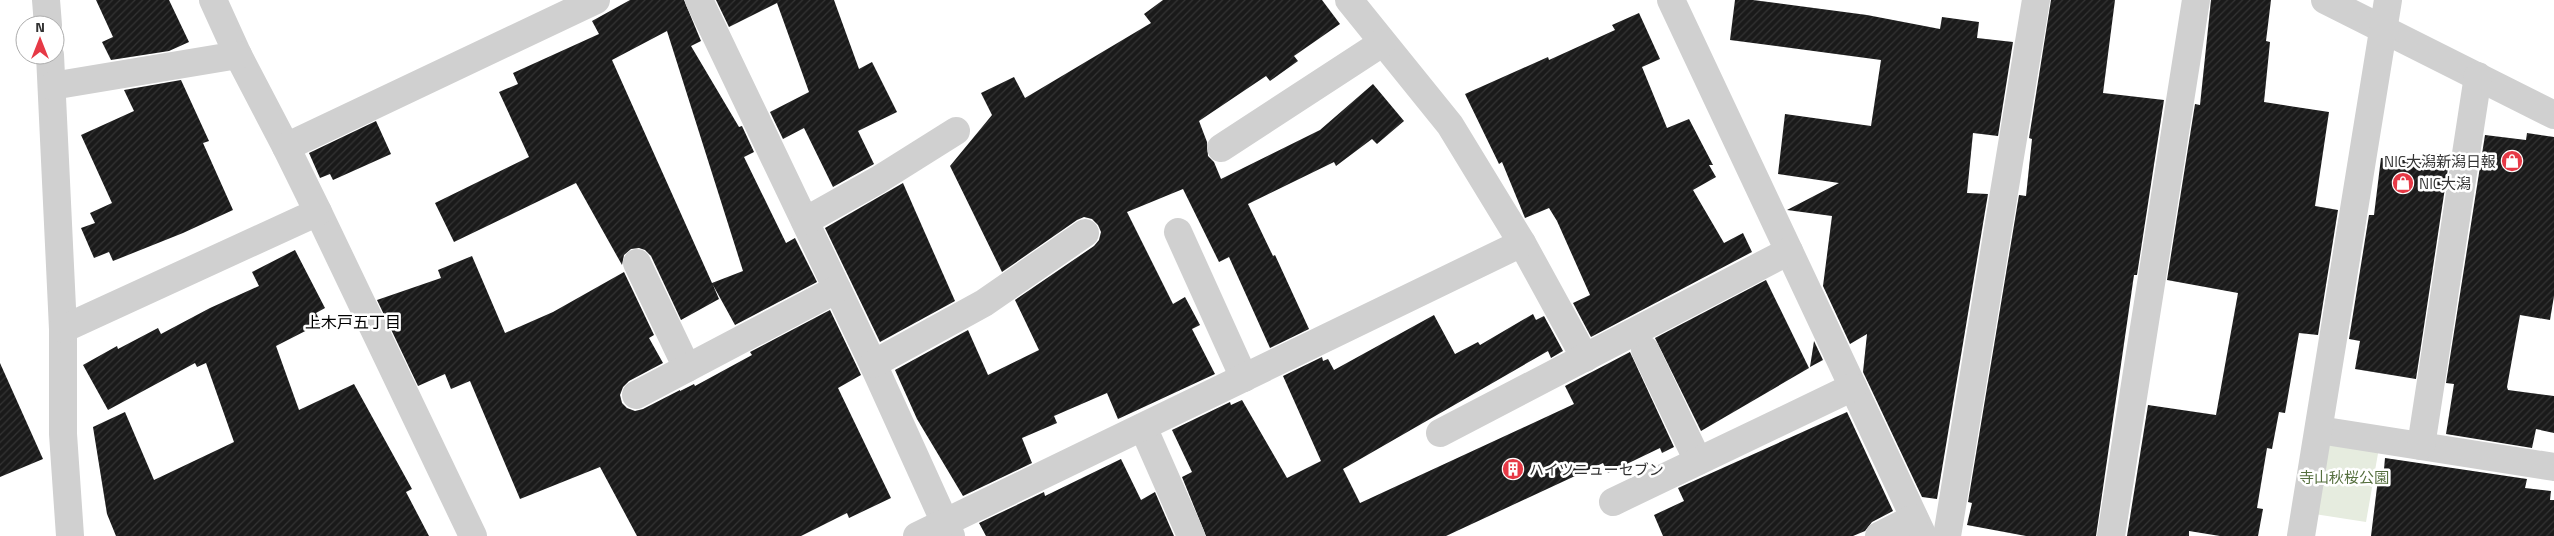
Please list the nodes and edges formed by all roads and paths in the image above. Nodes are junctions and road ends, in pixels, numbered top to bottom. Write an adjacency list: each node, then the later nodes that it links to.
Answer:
1 (46, 0): 11 (street)
2 (213, 0): 14 (street)
3 (596, 0): 20 (street)
4 (699, 0): 23 (street)
5 (1349, 0): 13 (street)
6 (1670, 0): 27 (street)
7 (2036, 0): 52 (street)
8 (2196, 0): 53 (street)
9 (2325, 0): 12 (street)
10 (2388, 0): 12 (street)
11 (47, 15)
12 (2384, 28): 16 (street); 39 (street)
13 (1382, 43): 21 (street); 26 (street)
14 (238, 55): 17 (street); 20 (street)
15 (51, 65): 17 (street)
16 (2478, 76): 18 (street); 41 (street)
17 (52, 86): 30 (street)
18 (2554, 115)
19 (956, 132): 23 (street)
20 (286, 147): 22 (street)
21 (1221, 148)
22 (318, 212): 30 (street); 48 (street)
23 (805, 221): 29 (street)
24 (1178, 232): 35 (street)
25 (1084, 233): 33 (street)
26 (1522, 243): 32 (street); 35 (street)
27 (1789, 251): 32 (street); 36 (street)
28 (637, 264): 34 (street)
29 (837, 290): 33 (street); 34 (street)
30 (63, 329): 47 (street)
31 (1645, 350): 42 (street)
32 (1585, 358): 40 (street)
33 (873, 364): 46 (street)
34 (688, 368): 37 (street)
35 (1244, 378): 38 (street)
36 (1853, 387): 42 (street); 45 (street)
37 (636, 395)
38 (1143, 427): 46 (street); 50 (street)
39 (2319, 430): 41 (street); 54 (street)
40 (1440, 433)
41 (2421, 446): 43 (street)
42 (1698, 461): 44 (street)
43 (2554, 467)
44 (1613, 502)
45 (1919, 527): 51 (street)
46 (948, 530): 49 (street)
47 (70, 536)
48 (472, 536)
49 (916, 536)
50 (1191, 536)
51 (1879, 536)
52 (1947, 536)
53 (2111, 536)
54 (2301, 536)

